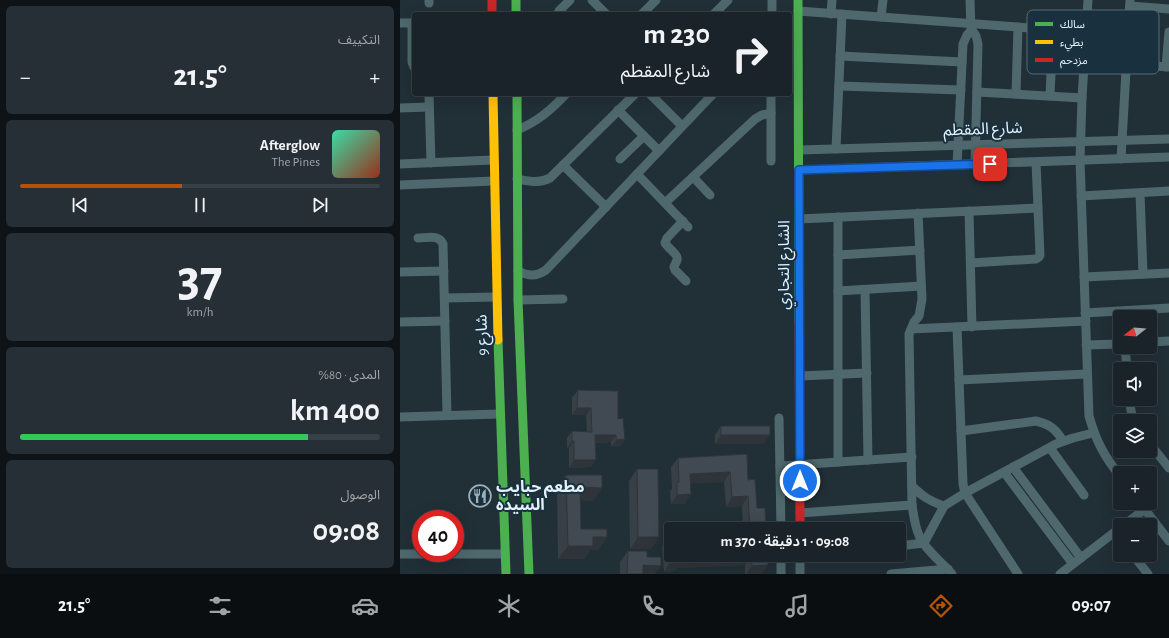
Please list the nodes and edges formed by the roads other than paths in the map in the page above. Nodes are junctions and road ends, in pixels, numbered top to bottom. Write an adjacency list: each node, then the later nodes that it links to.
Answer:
1 (492, 0): 17 (main road)
2 (516, 0): 18 (main road)
3 (570, 0): 19 (street)
4 (592, 0): 20 (street)
5 (656, 0): 21 (street)
6 (728, 0): 22 (street)
7 (772, 0): 23 (street)
8 (798, 0): 16 (main road, الشارع التجاري)
9 (832, 0): 24 (street)
10 (883, 0): 26 (street)
11 (970, 0): 29 (street)
12 (1088, 0): 15 (street)
13 (1130, 3): 14 (street)
14 (1169, 9)
15 (1087, 10)
16 (798, 11): 24 (street); 67 (main road, الشارع التجاري)
17 (492, 12)
18 (516, 12)
19 (559, 12)
20 (604, 12)
21 (644, 12)
22 (716, 12)
23 (772, 12)
24 (831, 14): 25 (street)
25 (842, 14): 26 (street); 34 (street)
26 (881, 17): 29 (street)
27 (400, 23): 28 (street)
28 (412, 23)
29 (971, 27): 30 (street); 35 (street); 42 (street)
30 (1018, 27): 31 (street); 43 (street)
31 (1027, 28)
32 (1169, 32): 33 (street)
33 (1168, 52): 36 (street)
34 (840, 56): 35 (street); 40 (street)
35 (962, 62): 41 (street)
36 (1167, 67)
37 (1051, 74): 52 (street)
38 (1083, 74): 53 (street)
39 (1125, 74): 62 (street)
40 (839, 86): 41 (street); 66 (street)
41 (960, 90): 64 (street)
42 (977, 92): 43 (street); 65 (street)
43 (1016, 94): 52 (street)
44 (429, 96): 54 (street)
45 (493, 96): 72 (main road, شارع 9)
46 (517, 96): 59 (main road)
47 (564, 96): 59 (street)
48 (632, 96): 56 (street)
49 (652, 96): 58 (street)
50 (710, 96): 58 (street)
51 (771, 96): 57 (street)
52 (1050, 96): 53 (street)
53 (1082, 98): 63 (street)
54 (430, 107): 55 (street); 76 (street)
55 (400, 108)
56 (618, 110): 60 (street); 79 (street)
57 (771, 112): 74 (street); 83 (street)
58 (682, 126): 68 (street)
59 (517, 130): 84 (main road)
60 (644, 136): 68 (street); 70 (street)
61 (1169, 139): 62 (street, شارع المقطم)
62 (1122, 141): 63 (street, شارع المقطم); 71 (street)
63 (1081, 142): 65 (street, شارع المقطم); 73 (street)
64 (958, 145): 65 (street, شارع المقطم); 66 (street, شارع المقطم); 80 (street)
65 (976, 145): 78 (street)
66 (836, 149): 67 (street, شارع المقطم)
67 (799, 150): 81 (main road, الشارع التجاري)
68 (659, 151): 82 (street)
69 (1169, 157): 71 (street)
70 (620, 159)
71 (1121, 159): 73 (street)
72 (493, 160): 76 (street); 85 (main road, شارع 9)
73 (1080, 160): 75 (street); 90 (street)
74 (771, 161)
75 (1036, 162): 78 (street); 93 (street)
76 (431, 163): 77 (street)
77 (400, 164)
78 (975, 164): 80 (street)
79 (563, 165): 84 (street); 92 (street)
80 (957, 165): 81 (street)
81 (799, 170): 97 (main road, الشارع التجاري)
82 (637, 174): 91 (street); 92 (street)
83 (693, 177): 89 (street); 91 (street)
84 (517, 179): 103 (main road)
85 (494, 181): 86 (street); 112 (main road, شارع 9)
86 (400, 185)
87 (1169, 191): 88 (street)
88 (1140, 193): 90 (street); 106 (street)
89 (710, 195)
90 (1081, 196): 107 (street)
91 (665, 203): 108 (street)
92 (606, 207): 103 (street)
93 (1038, 208): 94 (street); 101 (street)
94 (969, 211): 95 (street); 101 (street)
95 (918, 213): 96 (street); 99 (street)
96 (838, 217): 97 (street); 100 (street)
97 (799, 219): 130 (main road, الشارع التجاري)
98 (418, 238): 102 (street)
99 (920, 250): 100 (street); 109 (street)
100 (838, 255): 111 (street)
101 (971, 263): 121 (street)
102 (444, 271): 104 (street); 113 (street)
103 (518, 271): 115 (main road)
104 (400, 272)
105 (1169, 273): 106 (street)
106 (1143, 274): 107 (street)
107 (1084, 277): 117 (street)
108 (686, 281)
109 (921, 286): 110 (street); 122 (street)
110 (865, 290): 111 (street); 127 (street)
111 (838, 291): 128 (street)
112 (496, 297): 113 (street); 132 (main road, شارع 9)
113 (445, 298): 118 (street)
114 (563, 299): 115 (street)
115 (518, 300): 174 (main road)
116 (1169, 308): 117 (street)
117 (1085, 317): 121 (street); 126 (street)
118 (445, 321): 119 (street); 133 (street)
119 (400, 322)
120 (957, 327): 121 (street); 122 (street); 131 (street)
121 (972, 327)
122 (911, 329): 141 (street)
123 (1169, 341): 124 (street)
124 (1157, 342)
125 (1113, 344): 126 (street)
126 (1086, 345): 129 (street)
127 (867, 373): 128 (street); 142 (street)
128 (838, 374): 130 (street); 143 (street)
129 (1087, 374): 131 (street); 137 (street)
130 (800, 376): 145 (main road, الشارع التجاري)
131 (959, 380): 136 (street)
132 (499, 414): 133 (street); 166 (main road, شارع 9)
133 (447, 416): 134 (street)
134 (400, 417)
135 (779, 418): 146 (street)
136 (961, 431): 138 (street); 151 (street)
137 (1093, 433): 138 (street); 148 (street)
138 (1063, 441): 139 (street)
139 (1050, 448): 147 (street); 152 (street)
140 (1157, 451): 144 (street)
141 (912, 457): 142 (street); 150 (street)
142 (868, 460): 143 (street)
143 (838, 462): 145 (street)
144 (1168, 463)
145 (800, 465): 146 (street); 157 (main road, الشارع التجاري)
146 (780, 466): 159 (street)
147 (1013, 467): 149 (street); 167 (street)
148 (1113, 467)
149 (1004, 472): 151 (street); 171 (street)
150 (912, 486): 153 (street); 154 (street)
151 (965, 493): 154 (street); 178 (street)
152 (1084, 495)
153 (912, 505): 157 (street); 163 (street)
154 (944, 506): 163 (street)
155 (1139, 510): 158 (street)
156 (1146, 510): 162 (street)
157 (800, 513): 160 (main road, الشارع التجاري)
158 (1131, 518)
159 (781, 522)
160 (800, 522)
161 (1113, 536): 167 (street)
162 (1169, 541)
163 (924, 544): 164 (street); 172 (street)
164 (906, 545)
165 (400, 554): 166 (street)
166 (505, 554): 173 (main road, شارع 9)
167 (1081, 558): 171 (street)
168 (781, 562): 175 (street)
169 (800, 562): 176 (street)
170 (1139, 562): 180 (street)
171 (1073, 564): 179 (street)
172 (950, 571): 177 (street)
173 (506, 574)
174 (529, 574)
175 (782, 574)
176 (800, 574)
177 (891, 574)
178 (1018, 574)
179 (1060, 574)
180 (1148, 574)

